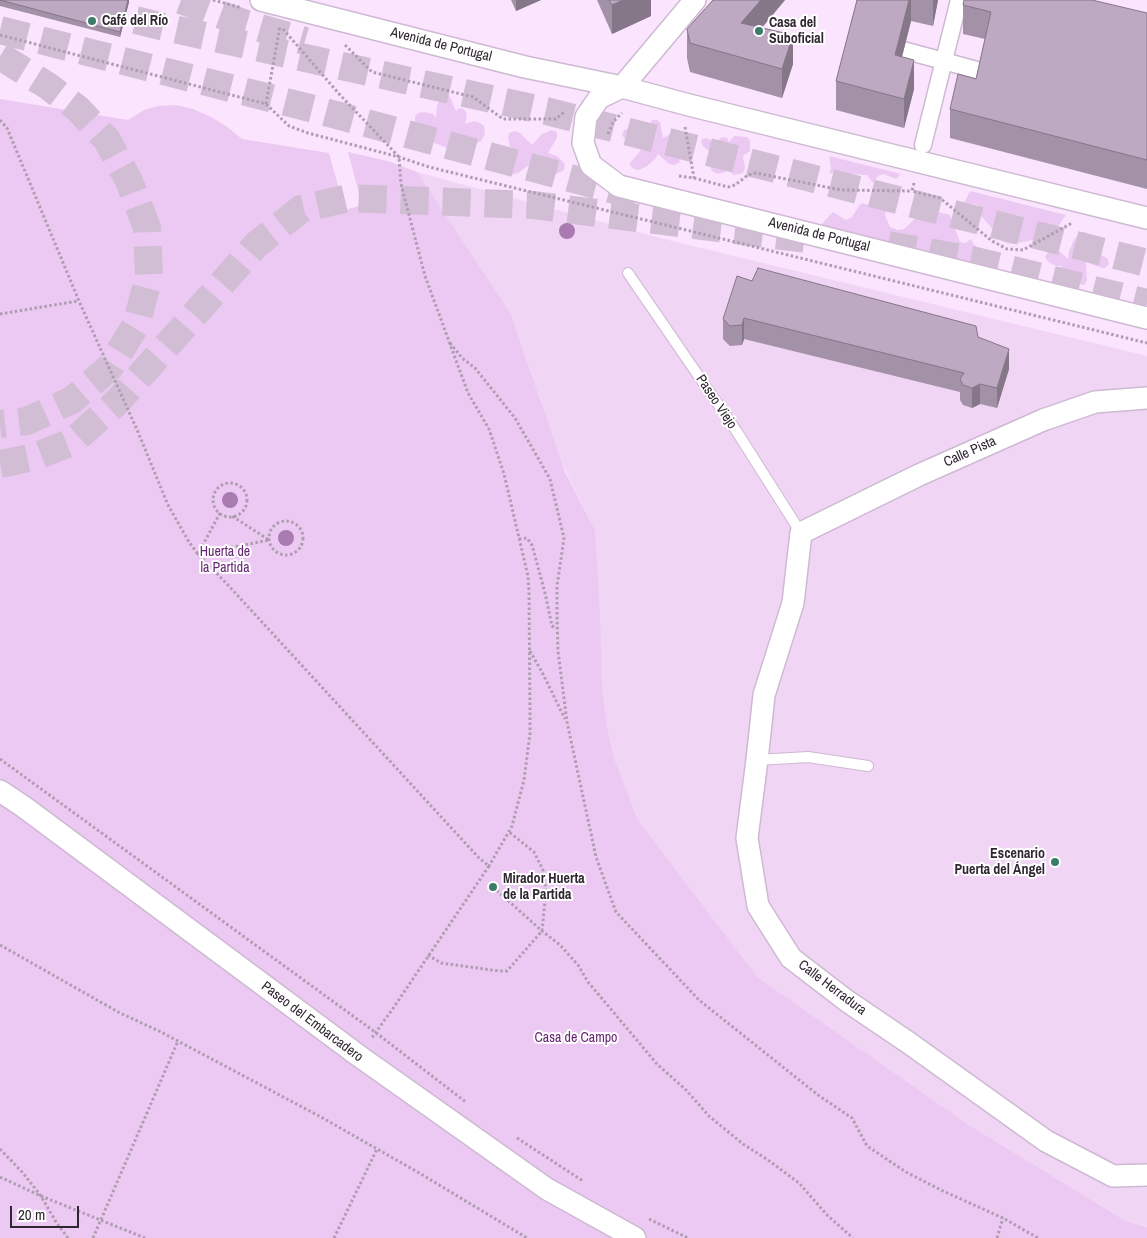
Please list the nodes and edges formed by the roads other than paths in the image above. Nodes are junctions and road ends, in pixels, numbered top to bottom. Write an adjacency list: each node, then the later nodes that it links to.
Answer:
1 (695, 0): 7 (street)
2 (959, 0): 5 (street)
3 (252, 4): 7 (street, Avenida de Portugal)
4 (903, 50): 5 (street)
5 (944, 60): 6 (street); 8 (street)
6 (984, 72)
7 (622, 87): 9 (street, Avenida de Portugal); 11 (street, Avenida de Portugal)
8 (923, 145)
9 (1147, 218)
10 (628, 273): 13 (lane, Paseo Viejo)
11 (1147, 318)
12 (1147, 398): 13 (street, Calle Pista)
13 (801, 533): 14 (street, Calle Herradura)
14 (757, 760): 15 (lane); 17 (street, Calle Herradura)
15 (868, 766)
16 (0, 791): 18 (street, Paseo del Embarcadero)
17 (1147, 1175)
18 (635, 1238)

